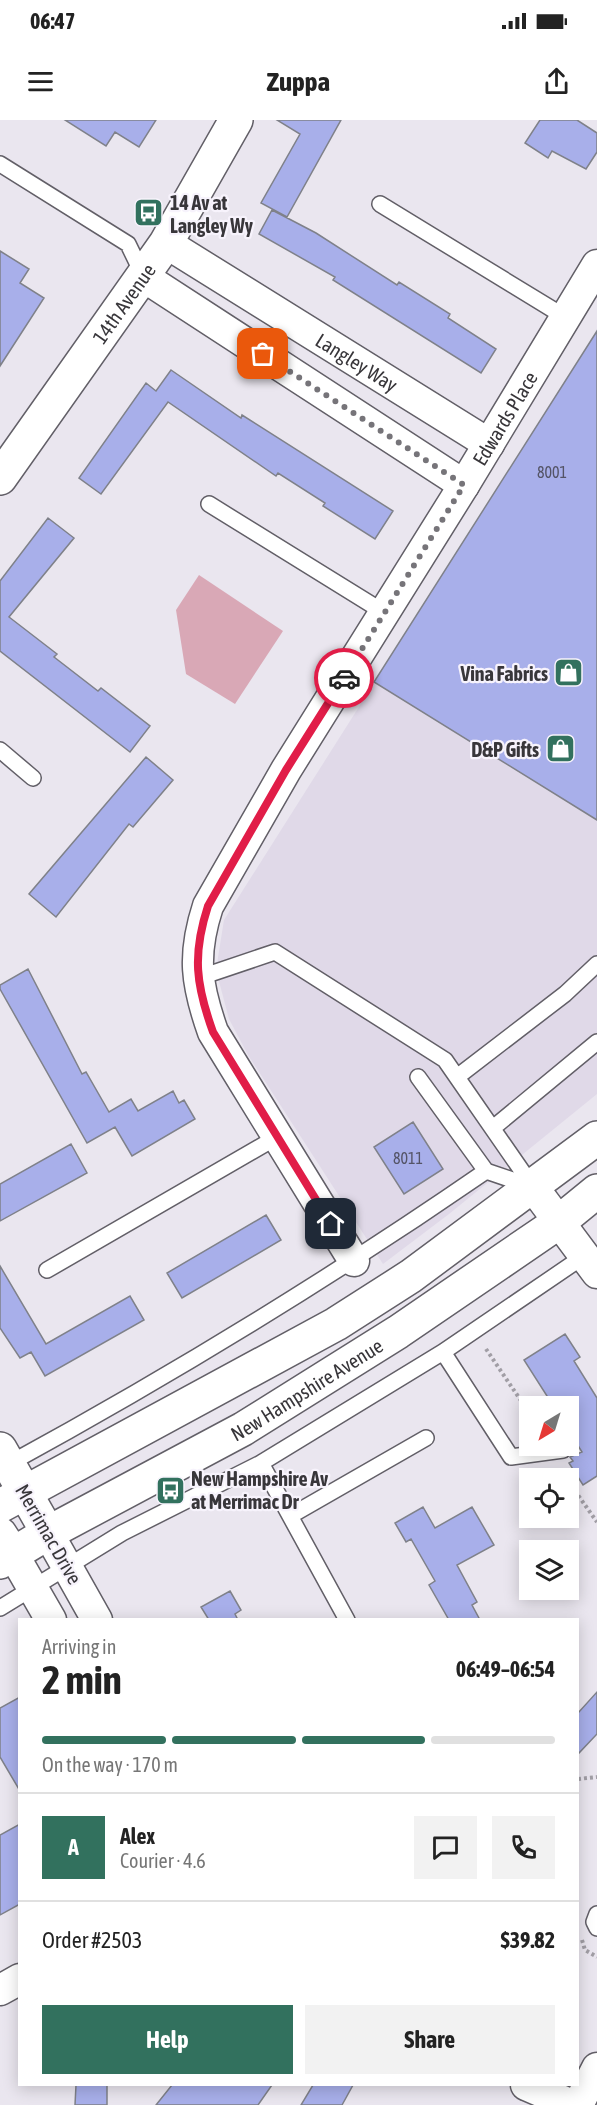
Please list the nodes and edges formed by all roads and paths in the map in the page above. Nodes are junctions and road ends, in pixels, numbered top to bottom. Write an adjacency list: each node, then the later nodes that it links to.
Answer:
1 (236, 120): 4 (main road, 14th Avenue)
2 (0, 164): 5 (lane)
3 (380, 204): 8 (lane)
4 (166, 243): 5 (lane); 7 (main road, 14th Avenue); 9 (street, Langley Way)
5 (128, 244): 7 (lane)
6 (597, 265): 8 (street, Edwards Place)
7 (144, 277): 10 (main road, 14th Avenue); 11 (street)
8 (565, 317): 9 (street, Edwards Place)
9 (489, 444): 11 (street, Edwards Place)
10 (5, 461)
11 (464, 485): 13 (street, Edwards Place)
12 (209, 504): 13 (lane)
13 (385, 613): 17 (street, Edwards Place)
14 (0, 750): 15 (lane)
15 (33, 778)
16 (597, 964): 20 (lane)
17 (198, 978): 20 (lane); 22 (street, Edwards Place)
18 (597, 1042): 21 (lane)
19 (418, 1077): 24 (lane)
20 (457, 1077): 21 (lane)
21 (492, 1128): 25 (lane)
22 (277, 1137): 28 (street, Edwards Place); 30 (lane)
23 (597, 1138): 25 (main road, New Hampshire Avenue)
24 (486, 1171): 25 (lane); 28 (lane)
25 (533, 1187): 27 (street); 39 (main road, New Hampshire Avenue)
26 (597, 1191): 27 (main road, New Hampshire Avenue)
27 (559, 1222): 29 (street); 42 (main road, New Hampshire Avenue)
28 (354, 1261): 36 (lane)
29 (591, 1264): 32 (lane)
30 (47, 1270)
31 (486, 1349): 33 (path)
32 (443, 1352): 35 (lane); 37 (lane)
33 (519, 1398)
34 (426, 1438): 40 (lane)
35 (519, 1456)
36 (3, 1460): 39 (main road, Merrimac Drive)
37 (261, 1462): 40 (lane); 44 (lane)
38 (579, 1497): 41 (path)
39 (12, 1499): 42 (main road, Merrimac Drive)
40 (290, 1516): 49 (lane)
41 (597, 1522)
42 (48, 1533): 43 (main road, New Hampshire Avenue); 44 (street, Merrimac Drive)
43 (4, 1550): 45 (street, Merrimac Drive)
44 (68, 1567): 45 (lane); 48 (street, Merrimac Drive)
45 (33, 1589): 46 (lane); 47 (street, Merrimac Drive)
46 (0, 1608)
47 (50, 1618)
48 (96, 1618)
49 (346, 1618)
50 (597, 1776): 51 (path)
51 (579, 1779)
52 (597, 1914): 53 (lane)
53 (597, 1928)
54 (18, 1980): 55 (street)
55 (0, 1990)
56 (597, 2068): 59 (street)
57 (528, 2086): 58 (street)
58 (572, 2105)
59 (578, 2105)

